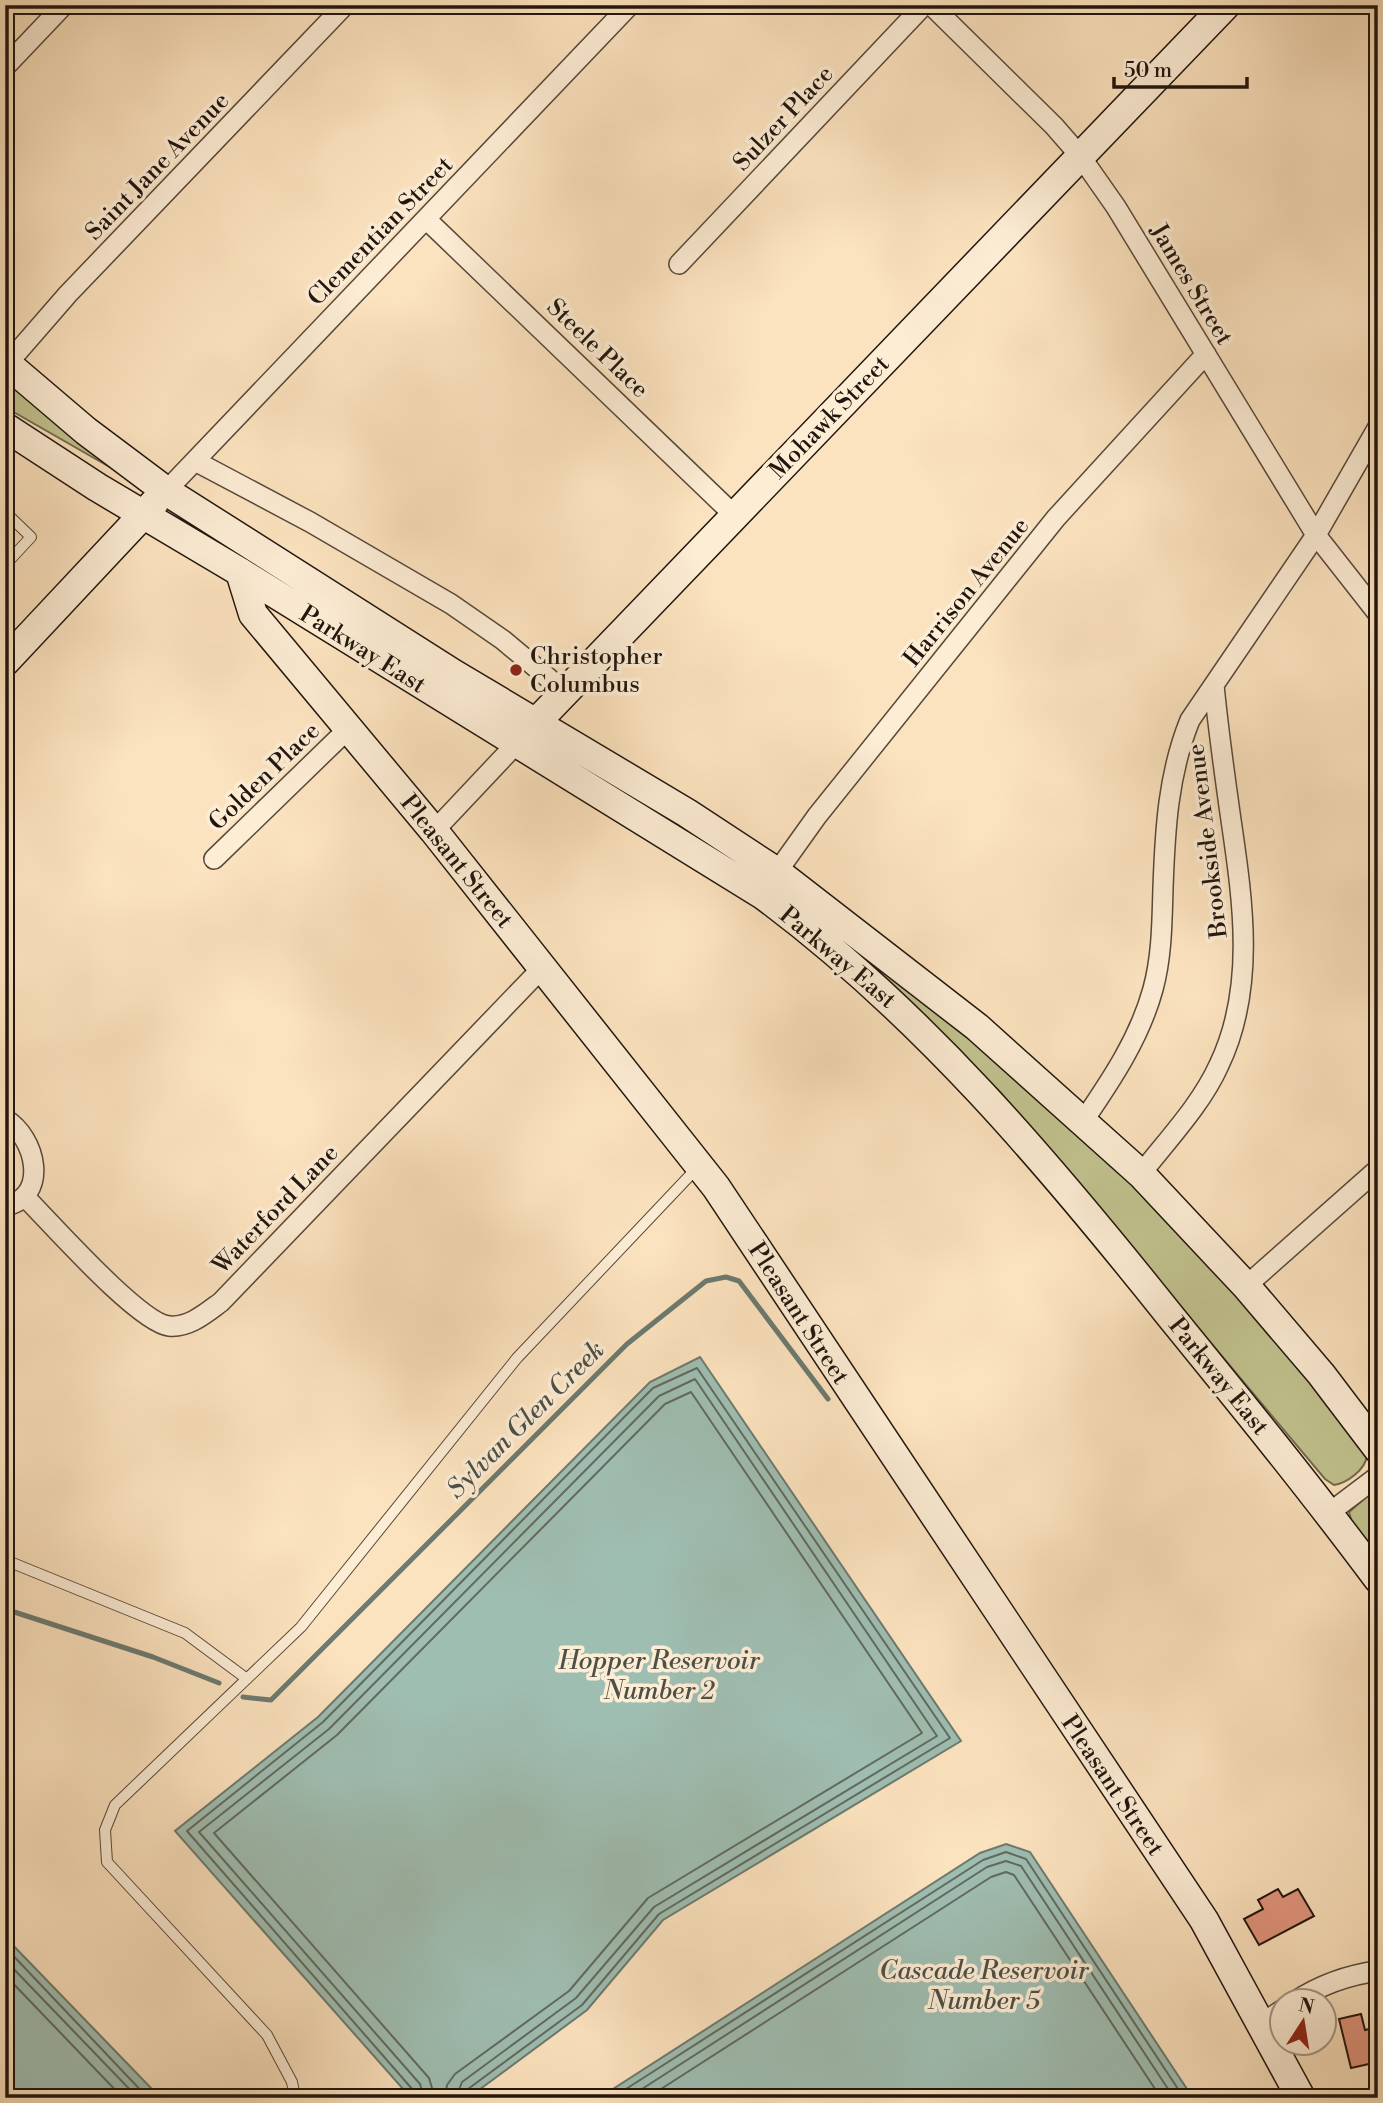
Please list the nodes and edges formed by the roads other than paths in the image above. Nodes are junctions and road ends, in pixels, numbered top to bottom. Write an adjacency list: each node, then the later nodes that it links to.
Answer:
1 (64, 5): 7 (street)
2 (345, 5): 12 (street, Saint Jane Avenue)
3 (630, 5): 9 (street, Clementian Street)
4 (924, 5): 10 (street, Sulzer Place)
5 (931, 5): 8 (street, James Street)
6 (1226, 5): 8 (street, Mohawk Street)
7 (5, 67)
8 (1081, 156): 11 (street, James Street); 19 (street, Mohawk Street)
9 (426, 219): 15 (street, Clementian Street); 19 (street, Steele Place)
10 (679, 264)
11 (1206, 354): 20 (street, James Street); 32 (street, Harrison Avenue)
12 (6, 363): 16 (street)
13 (5, 427): 18 (street, Parkway East)
14 (1378, 427): 20 (street, Brookside Avenue)
15 (195, 461): 16 (street, Clementian Street); 26 (street)
16 (166, 491): 18 (street); 27 (street, Parkway East)
17 (5, 512): 21 (lane)
18 (143, 515): 22 (street, Parkway East); 24 (street)
19 (734, 515): 26 (street, Mohawk Street)
20 (1316, 535): 23 (street, James Street); 25 (street, Brookside Avenue)
21 (5, 565)
22 (240, 572): 28 (street, Pleasant Street); 29 (street, Parkway East)
23 (1378, 614)
24 (5, 662)
25 (1214, 685): 35 (street, Brookside Avenue); 38 (street, Brookside Avenue)
26 (565, 692): 27 (street, Mohawk Street)
27 (536, 723): 29 (street, Mohawk Street); 32 (street, Parkway East)
28 (348, 729): 30 (street, Pleasant Street); 31 (street, Golden Place)
29 (516, 744): 30 (street, Mohawk Street); 44 (street, Parkway East)
30 (434, 831): 33 (street, Pleasant Street)
31 (214, 859)
32 (776, 872): 35 (street, Parkway East)
33 (542, 968): 36 (street, Pleasant Street); 39 (street, Waterford Lane)
34 (5, 1119): 39 (street)
35 (1084, 1120): 38 (street, Parkway East)
36 (699, 1166): 47 (lane); 50 (street, Pleasant Street)
37 (1378, 1170): 41 (street)
38 (1142, 1174): 41 (street, Parkway East)
39 (25, 1197): 40 (street)
40 (5, 1206)
41 (1246, 1286): 42 (street, Parkway East)
42 (1378, 1449)
43 (1378, 1476): 44 (street)
44 (1329, 1513): 46 (street, Parkway East)
45 (5, 1560): 47 (lane)
46 (1378, 1579)
47 (247, 1679): 52 (lane)
48 (1378, 1971): 49 (street)
49 (1319, 1988)
50 (1268, 2010)
51 (1287, 2058): 53 (street, Pleasant Street)
52 (295, 2098)
53 (1301, 2098)

